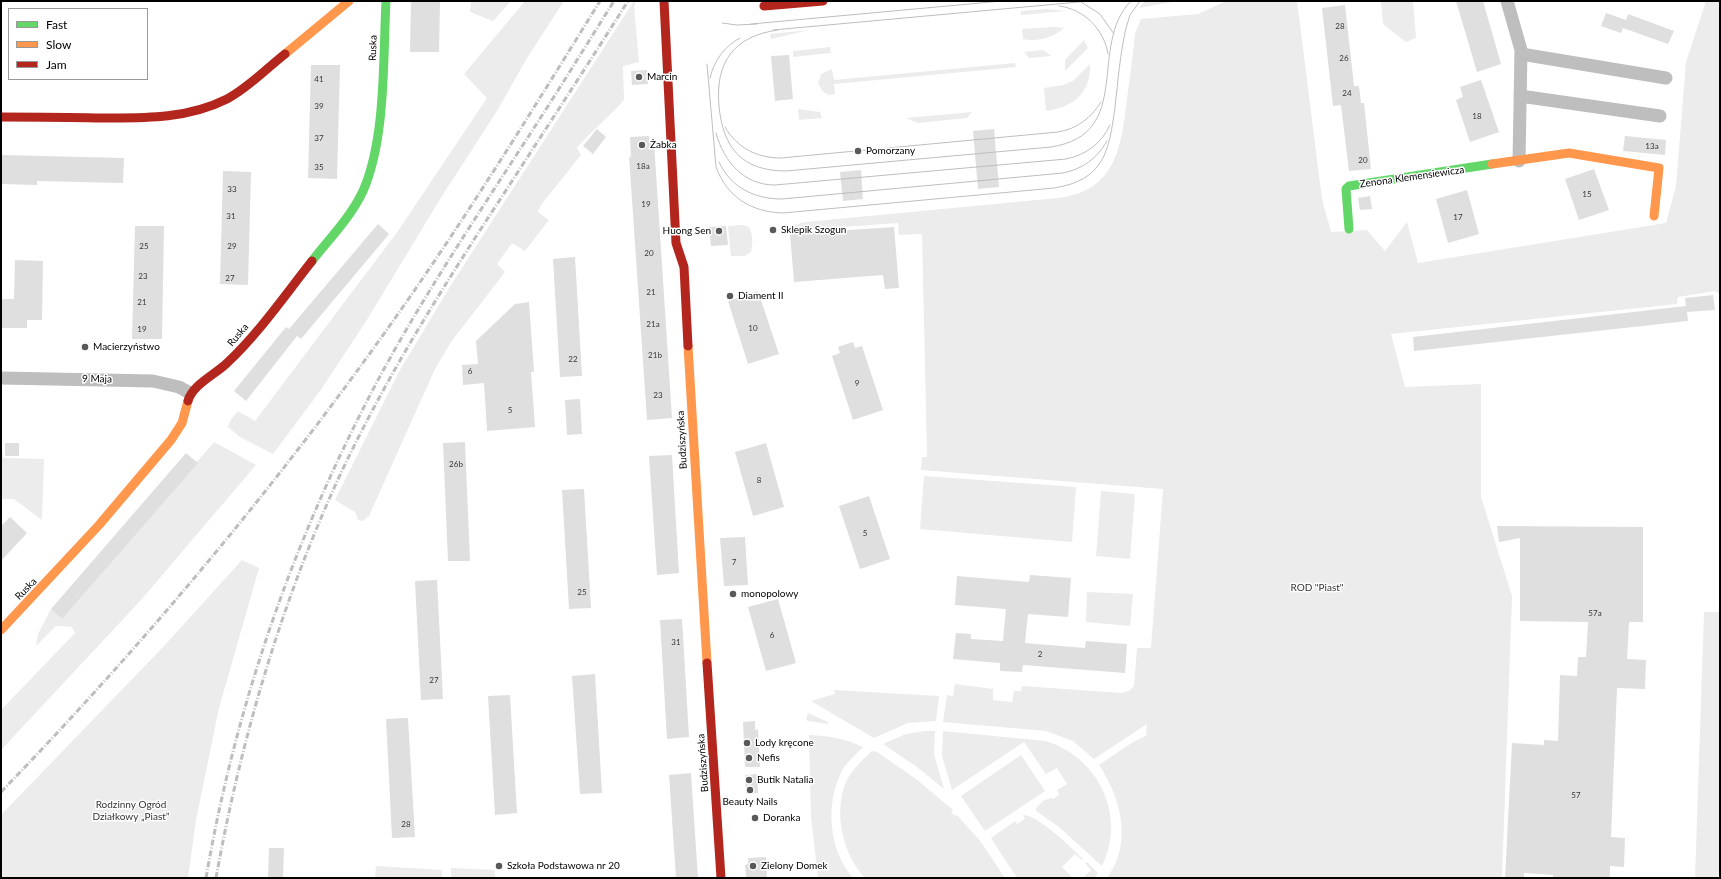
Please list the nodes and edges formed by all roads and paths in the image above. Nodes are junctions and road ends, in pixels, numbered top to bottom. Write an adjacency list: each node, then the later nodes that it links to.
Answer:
1 (349, 1): 11 (street)
2 (386, 1): 16 (street, Ruska)
3 (664, 1): 18 (street, Budziszyńska)
4 (823, 1): 6 (street)
5 (1507, 1): 7 (street)
6 (764, 6)
7 (1521, 54): 8 (street); 9 (street)
8 (1666, 78)
9 (1520, 96): 10 (street); 12 (street)
10 (1660, 116)
11 (1, 117)
12 (1519, 161): 13 (street, Zenona Klemensiewicza); 14 (street, Zenona Klemensiewicza)
13 (1654, 216)
14 (1349, 229)
15 (1, 378): 16 (street, 9 Maja)
16 (190, 394): 17 (street, Ruska)
17 (1, 630)
18 (721, 878)

